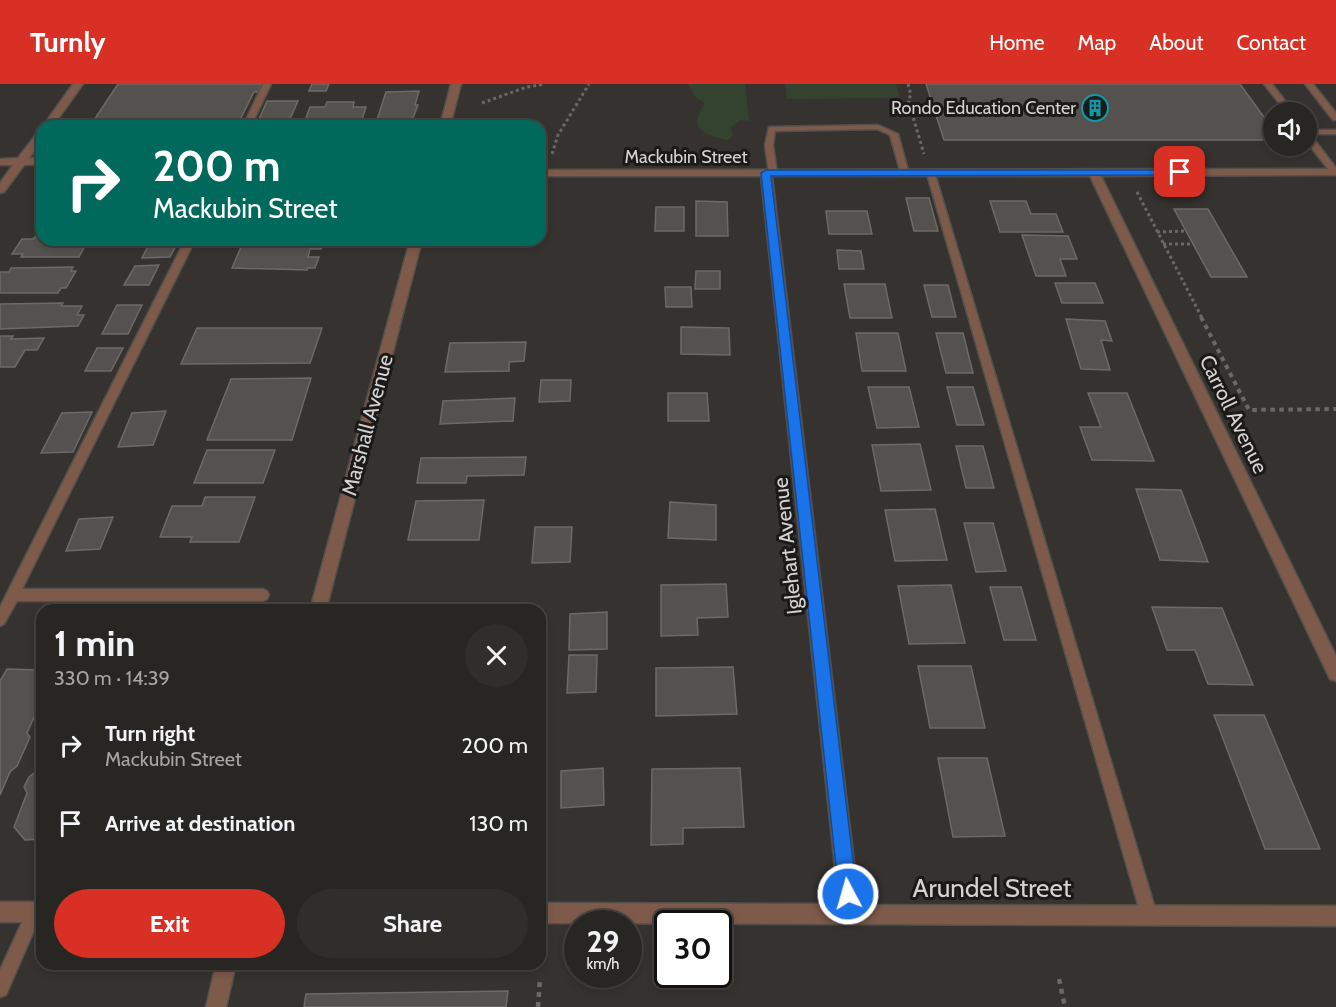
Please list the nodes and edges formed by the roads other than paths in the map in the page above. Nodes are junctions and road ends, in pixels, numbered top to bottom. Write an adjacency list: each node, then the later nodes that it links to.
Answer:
1 (78, 84): 8 (street)
2 (267, 84): 9 (lane)
3 (456, 84): 10 (street)
4 (1268, 84): 6 (lane)
5 (1309, 84): 7 (lane)
6 (1282, 102)
7 (1336, 117)
8 (52, 120)
9 (250, 120)
10 (447, 120)
11 (1336, 132): 12 (lane)
12 (1317, 133)
13 (36, 142): 17 (street)
14 (1317, 148): 18 (lane)
15 (36, 161): 17 (street)
16 (0, 162): 17 (street)
17 (22, 162): 24 (street)
18 (1335, 172): 21 (street, Mackubin Street)
19 (546, 173): 20 (street, Mackubin Street)
20 (770, 173): 22 (street, Mackubin Street); 22 (lane); 35 (street, Iglehart Avenue)
21 (1094, 173): 23 (street, Mackubin Street); 31 (street, Carroll Avenue)
22 (905, 174): 23 (street, Mackubin Street)
23 (931, 174): 36 (lane)
24 (0, 190)
25 (187, 246): 27 (lane)
26 (414, 246): 29 (street, Marshall Avenue)
27 (13, 595): 28 (lane); 30 (lane)
28 (263, 595)
29 (320, 604)
30 (0, 620)
31 (1336, 673)
32 (0, 912): 33 (street)
33 (36, 912)
34 (546, 913): 35 (street, Arundel Street)
35 (850, 914): 36 (street, Arundel Street)
36 (1149, 915): 38 (street, Arundel Street)
37 (36, 916): 40 (lane)
38 (1336, 916)
39 (225, 970): 41 (street)
40 (0, 989)
41 (216, 1007)

